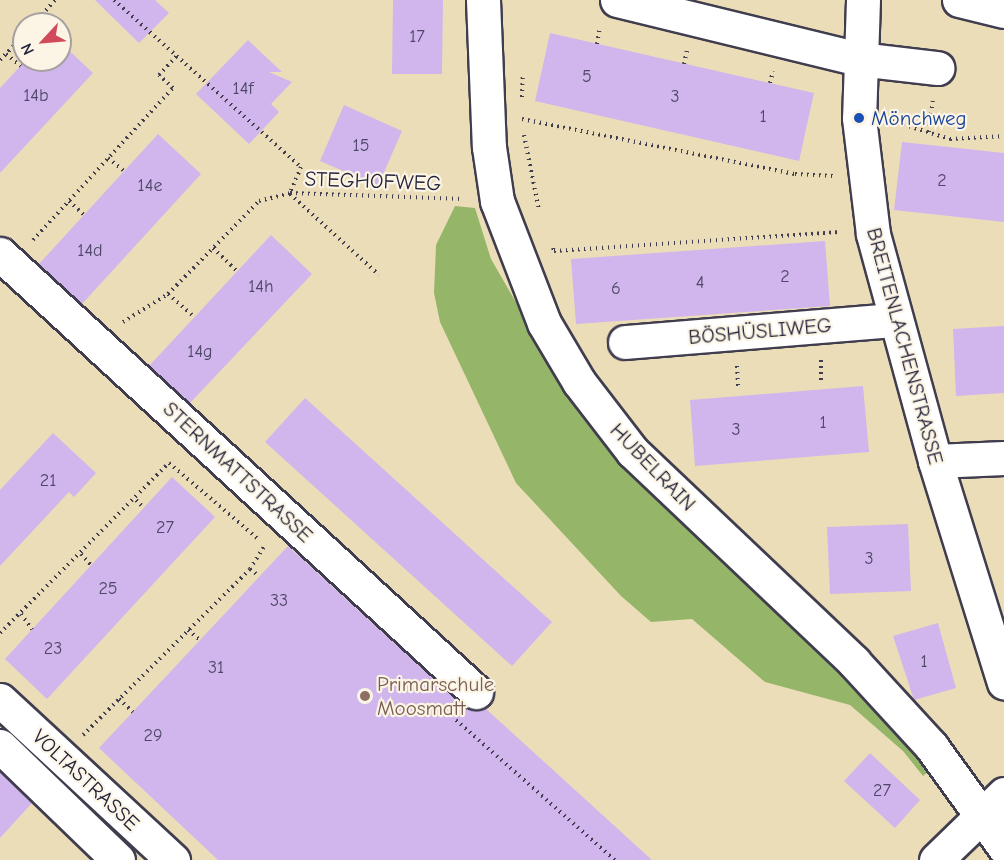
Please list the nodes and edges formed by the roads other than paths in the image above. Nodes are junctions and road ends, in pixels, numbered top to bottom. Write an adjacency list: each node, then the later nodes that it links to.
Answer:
1 (483, 0): 17 (street, HUBELRAIN)
2 (616, 0): 6 (street)
3 (863, 0): 6 (street, BREITENLACHENSTRASSE)
4 (959, 0): 5 (street)
5 (1004, 11)
6 (859, 59): 7 (street); 9 (street, BREITENLACHENSTRASSE)
7 (937, 68)
8 (6, 259): 14 (street, STERNMATTSTRASSE)
9 (895, 320): 10 (street, BÖSHÜSLIWEG); 12 (street, BREITENLACHENSTRASSE)
10 (625, 342)
11 (1004, 458): 12 (street)
12 (935, 461): 13 (street, BREITENLACHENSTRASSE)
13 (1004, 683)
14 (476, 692)
15 (0, 700): 20 (street, VOLTASTRASSE)
16 (0, 746): 19 (street)
17 (993, 804): 18 (street, HUBELRAIN); 21 (street)
18 (1004, 847)
19 (118, 860)
20 (172, 860)
21 (936, 860)

